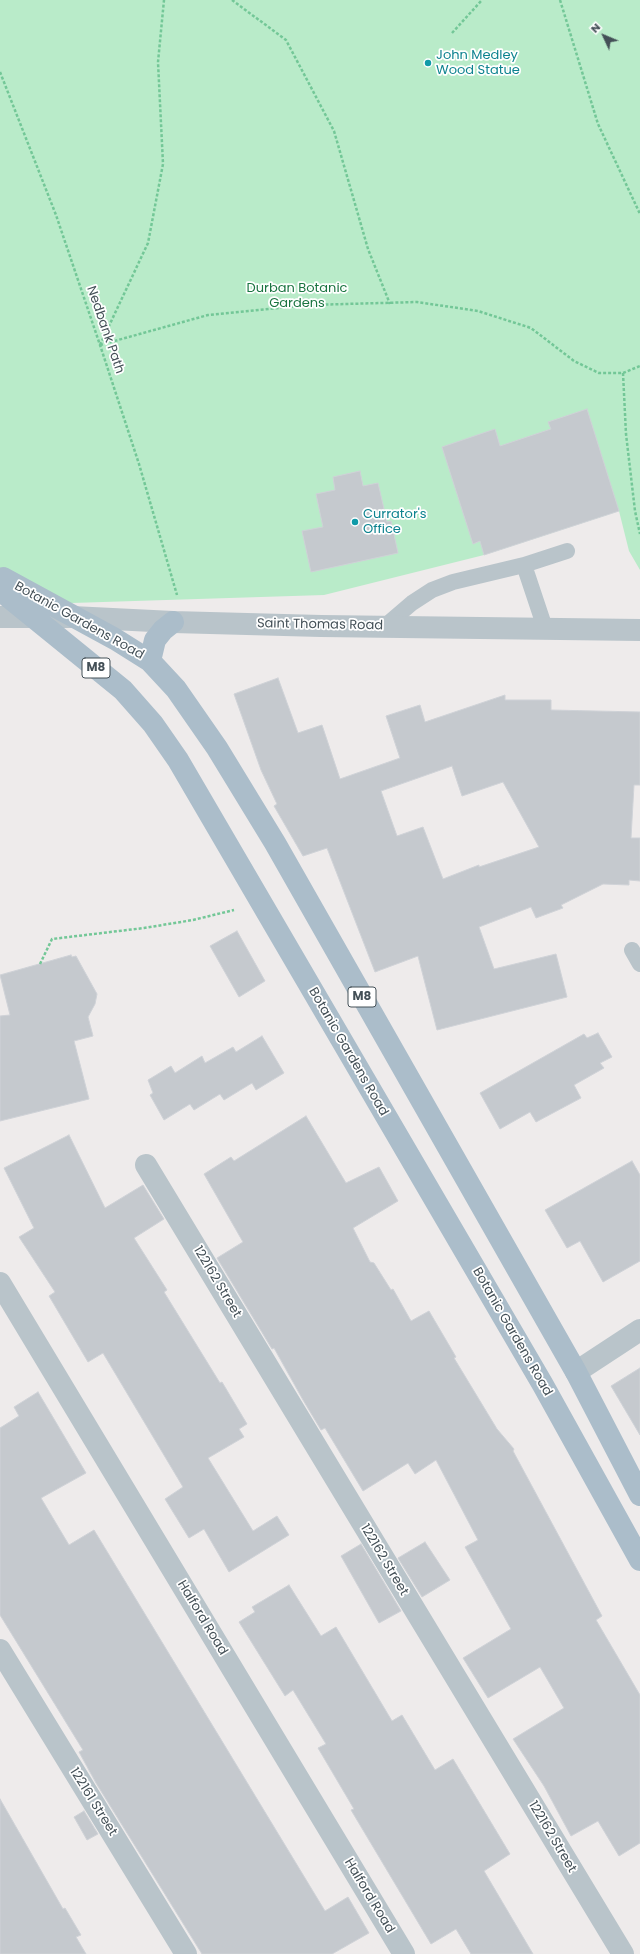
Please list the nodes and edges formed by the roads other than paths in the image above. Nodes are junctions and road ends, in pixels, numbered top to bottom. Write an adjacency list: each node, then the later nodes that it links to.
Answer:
1 (567, 551): 2 (lane)
2 (524, 565): 10 (lane); 11 (lane)
3 (0, 577): 5 (main road, Botanic Gardens Road / M8)
4 (0, 590): 7 (main road, Botanic Gardens Road / M8)
5 (32, 595): 7 (main road); 8 (main road, Botanic Gardens Road / M8)
6 (0, 617): 7 (street, Saint Thomas Road)
7 (34, 617): 8 (street, Saint Thomas Road); 13 (main road, Botanic Gardens Road / M8)
8 (72, 617): 9 (street, Saint Thomas Road); 13 (main road); 14 (main road, Botanic Gardens Road / M8)
9 (173, 622): 10 (street, Saint Thomas Road); 14 (main road)
10 (384, 627): 11 (street, Saint Thomas Road)
11 (545, 628): 12 (street, Saint Thomas Road)
12 (640, 630)
13 (65, 642): 22 (main road, Botanic Gardens Road / M8)
14 (150, 661): 20 (main road, Botanic Gardens Road / M8)
15 (632, 950): 16 (lane)
16 (640, 964)
17 (146, 1165): 26 (street, 122162 Street)
18 (0, 1283): 25 (street, Halford Road)
19 (640, 1330): 20 (street)
20 (576, 1372): 21 (main road, Botanic Gardens Road / M8)
21 (640, 1496)
22 (640, 1560)
23 (0, 1650): 24 (street, 122161 Street)
24 (186, 1954)
25 (404, 1954)
26 (623, 1954)

